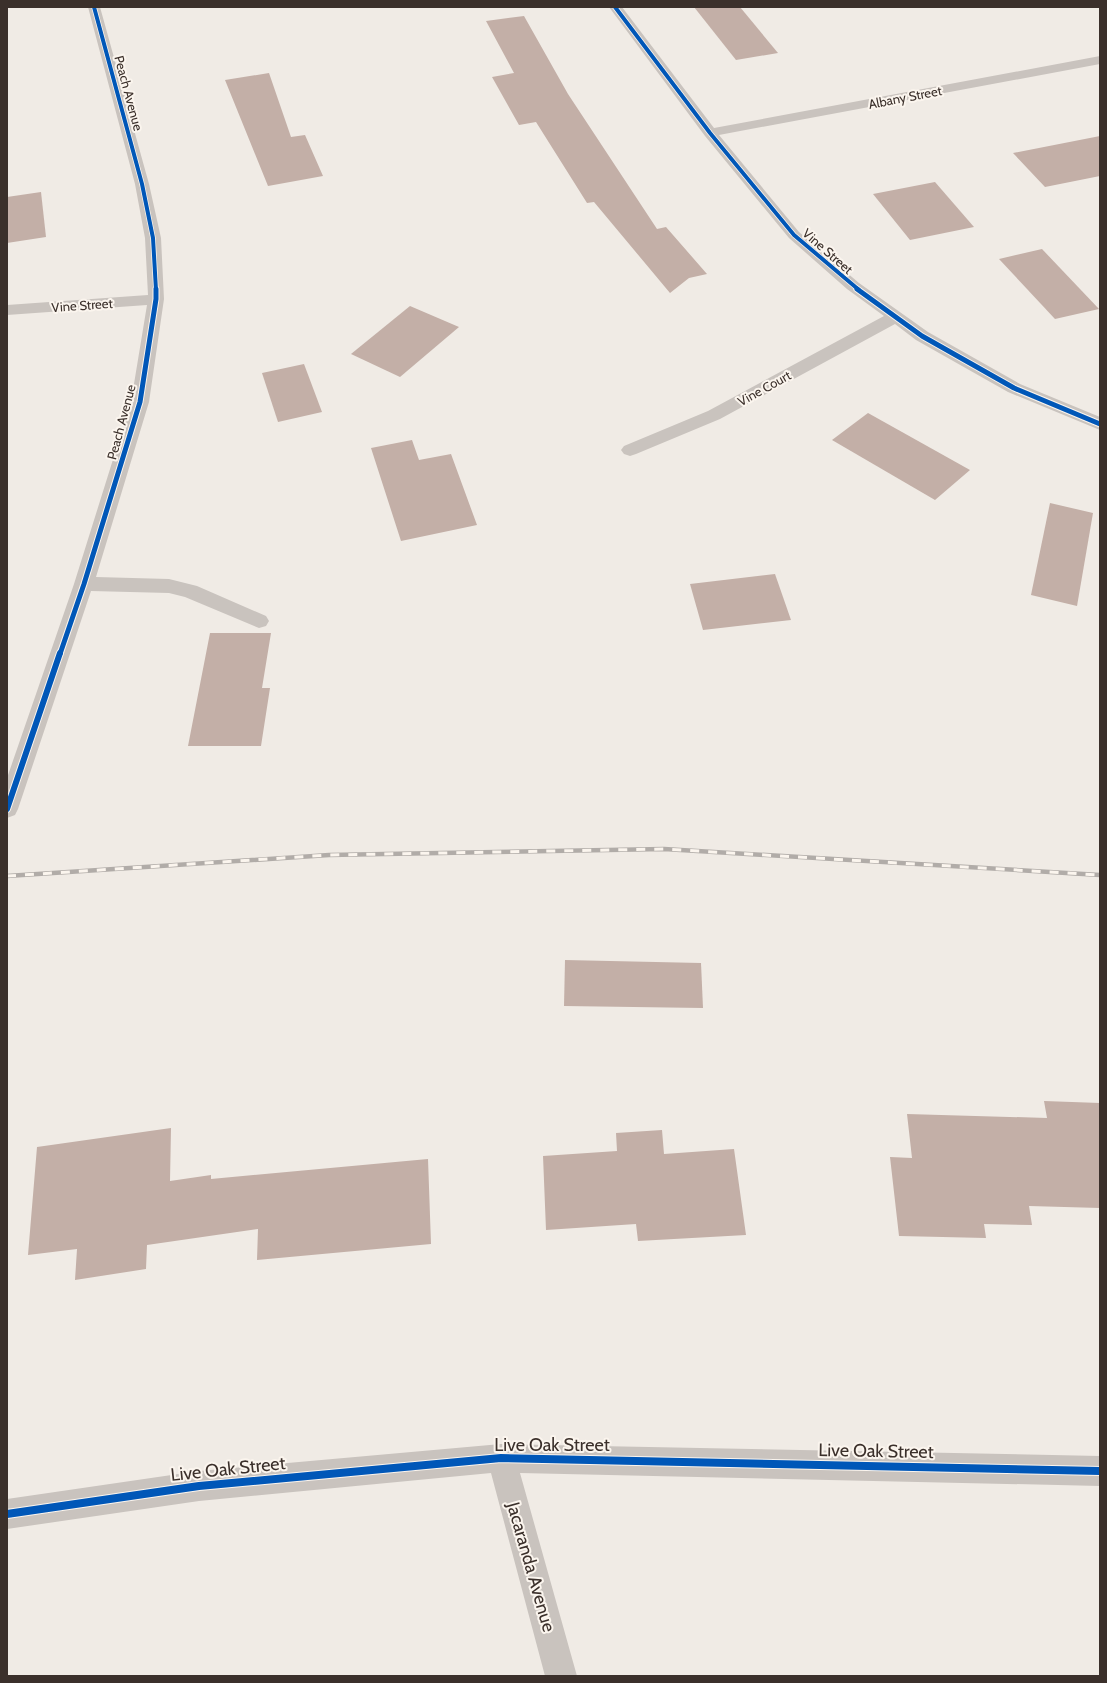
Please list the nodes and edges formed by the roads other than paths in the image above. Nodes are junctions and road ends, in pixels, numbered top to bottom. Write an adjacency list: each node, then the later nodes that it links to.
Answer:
1 (94, 7): 5 (street, Peach Avenue)
2 (616, 7): 4 (street, Vine Street)
3 (1100, 60): 4 (street, Albany Street)
4 (710, 133): 7 (street, Vine Street)
5 (156, 299): 6 (street, Vine Street); 10 (street, Peach Avenue)
6 (7, 310)
7 (895, 317): 8 (street, Vine Street); 9 (street, Vine Court)
8 (1100, 424)
9 (630, 450)
10 (84, 584): 11 (street); 12 (street, Peach Avenue)
11 (259, 621)
12 (7, 809)
13 (501, 1458): 14 (street, Live Oak Street); 15 (street, Live Oak Street); 16 (street, Jacaranda Avenue)
14 (1100, 1471)
15 (7, 1514)
16 (561, 1676)

